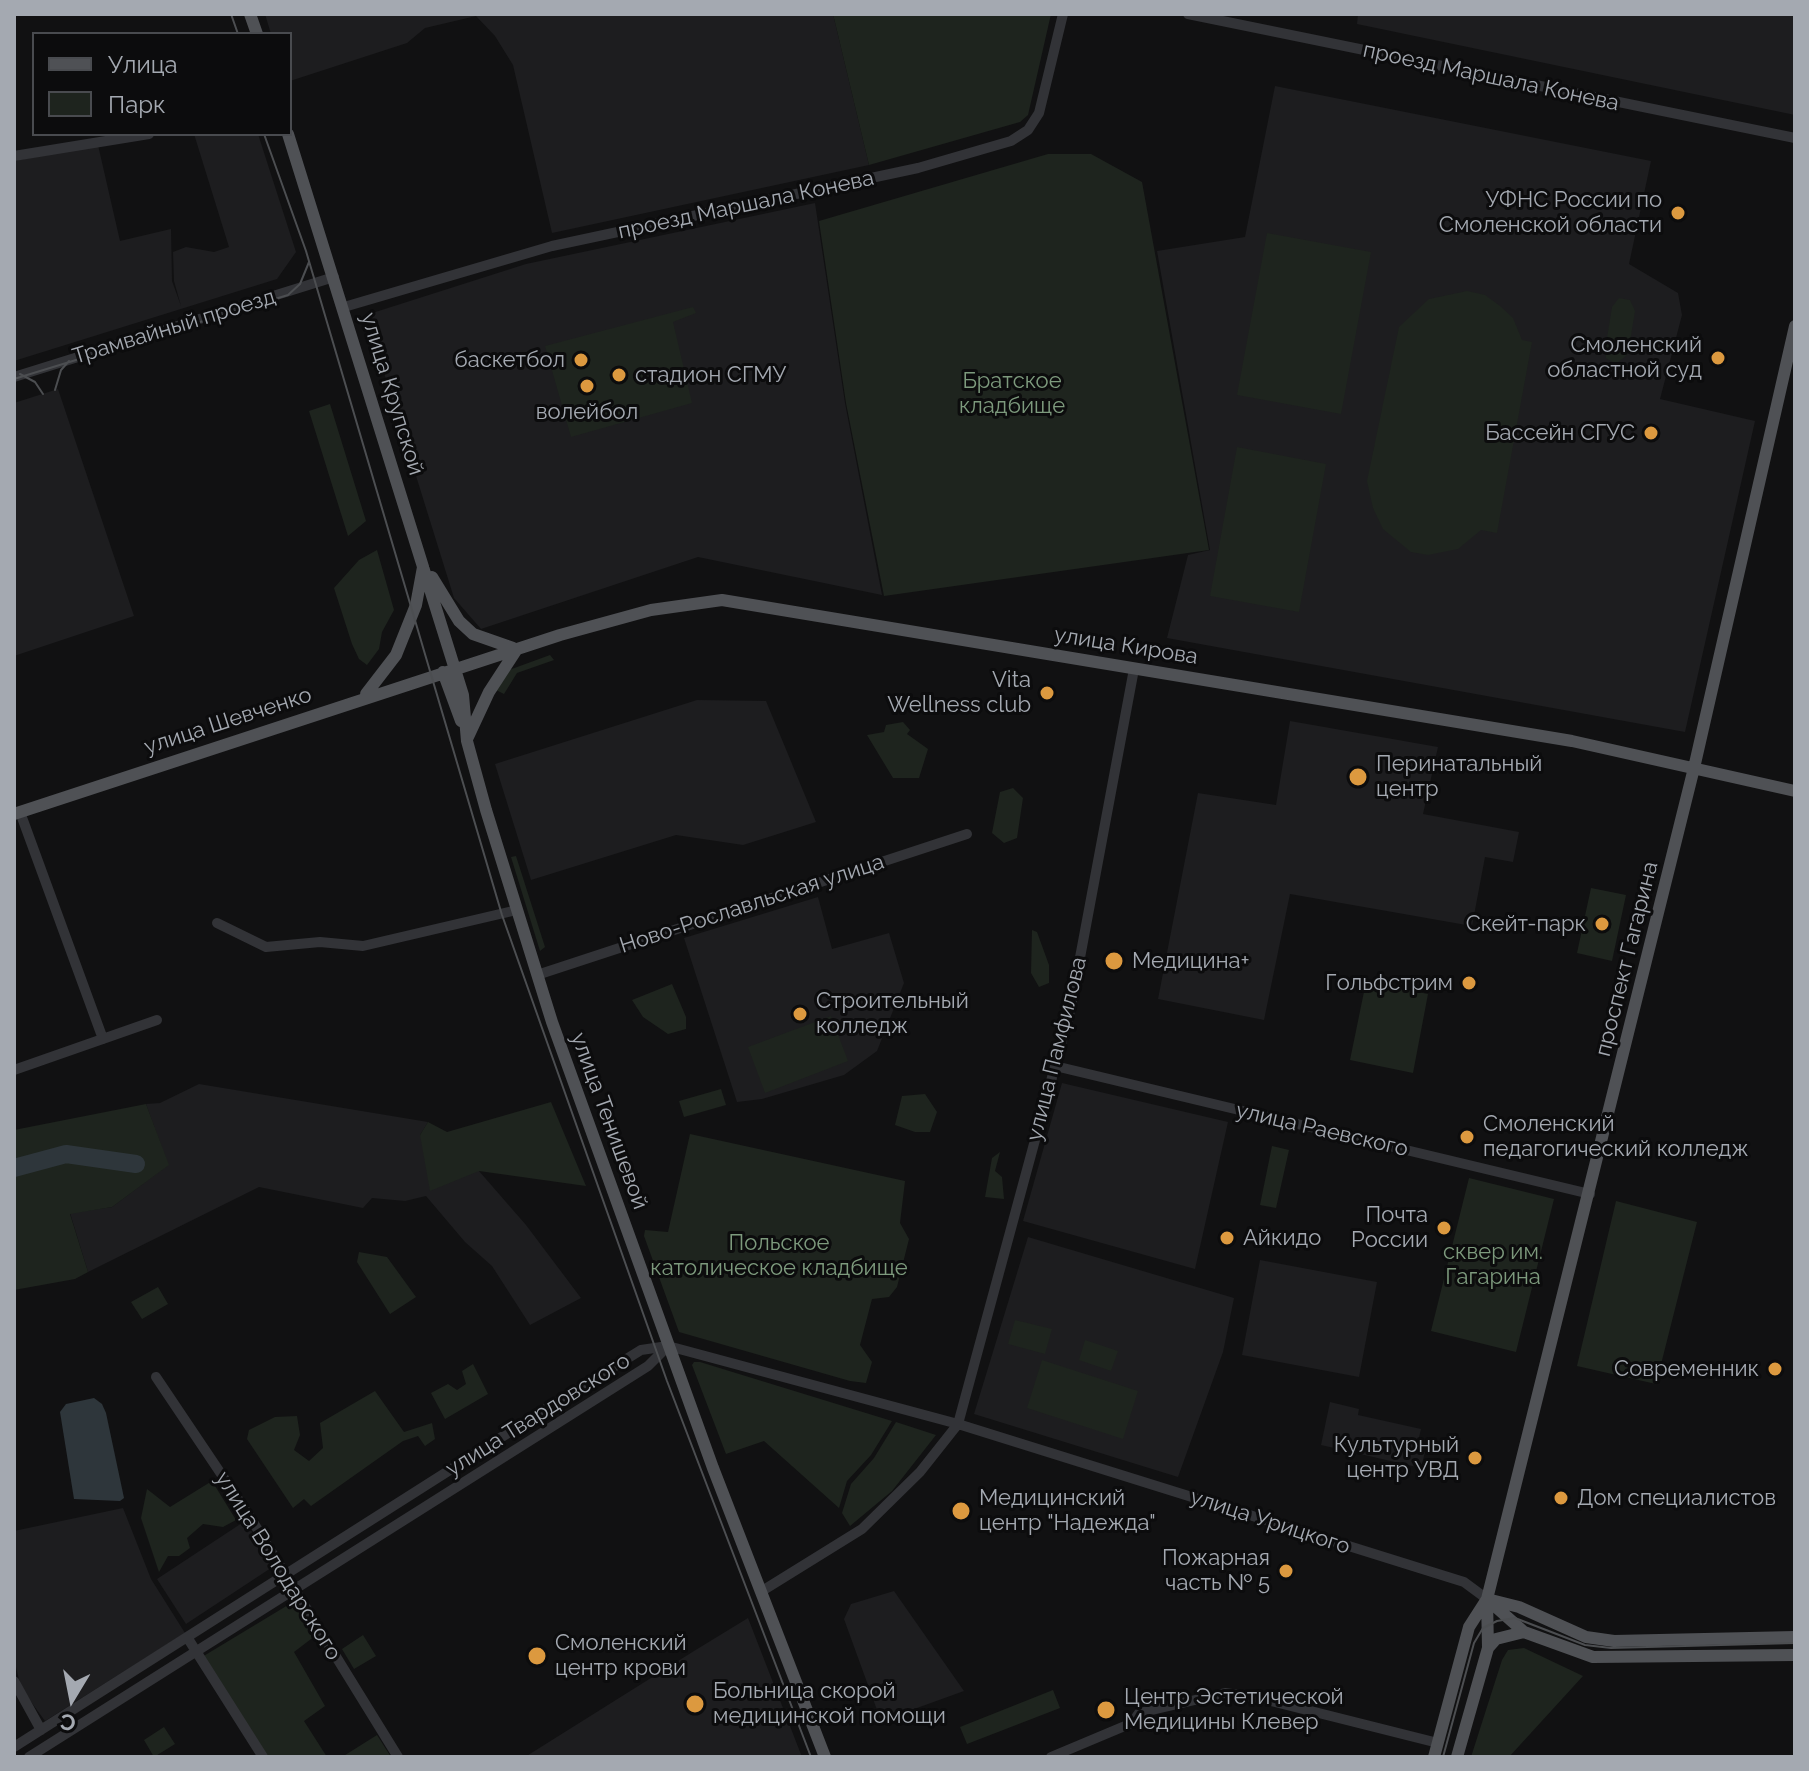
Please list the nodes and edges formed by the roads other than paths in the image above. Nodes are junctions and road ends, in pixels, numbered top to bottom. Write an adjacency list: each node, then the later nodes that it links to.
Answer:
1 (1063, 14): 8 (street, проезд Маршала Конева)
2 (1188, 14): 5 (street, проезд Маршала Конева)
3 (137, 136): 6 (street)
4 (289, 136): 7 (main road, улица Крупской)
5 (1795, 138)
6 (14, 156)
7 (334, 277): 8 (main road, улица Крупской); 10 (street, Трамвайный проезд)
8 (344, 307): 11 (main road, улица Крупской)
9 (1795, 326): 17 (main road, проспект Гагарина)
10 (14, 377)
11 (424, 564): 12 (main road); 14 (main road, улица Крупской); 15 (main road)
12 (517, 649): 13 (main road, улица Кирова); 14 (main road, улица Кирова); 16 (main road)
13 (1134, 669): 17 (main road, улица Кирова); 26 (street, улица Памфилова)
14 (448, 670): 15 (main road, улица Шевченко); 16 (main road, улица Тенишевой)
15 (362, 698): 19 (main road, улица Шевченко)
16 (467, 741): 21 (main road, улица Тенишевой)
17 (1694, 768): 18 (main road, улица Кирова); 28 (main road, проспект Гагарина)
18 (1795, 791)
19 (17, 813): 25 (street)
20 (967, 834): 23 (street, Ново-Рославльская улица)
21 (517, 910): 22 (street); 23 (main road, улица Тенишевой)
22 (217, 923)
23 (537, 975): 29 (main road, улица Тенишевой)
24 (157, 1020): 25 (street)
25 (103, 1039): 27 (street)
26 (1055, 1066): 28 (street, улица Раевского); 31 (street, улица Памфилова)
27 (14, 1070)
28 (1590, 1194): 37 (main road, проспект Гагарина)
29 (668, 1346): 31 (street, улица Урицкого); 32 (street, улица Твардовского); 33 (street, улица Твардовского); 35 (main road, улица Тенишевой)
30 (156, 1377): 34 (street, улица Володарского)
31 (958, 1424): 35 (street); 37 (street, улица Урицкого)
32 (446, 1472): 33 (street); 34 (street, улица Твардовского)
33 (455, 1489): 36 (street, улица Твардовского)
34 (285, 1574): 36 (street, улица Володарского); 39 (street, улица Твардовского)
35 (762, 1591): 51 (main road, улица Тенишевой)
36 (295, 1592): 42 (street, улица Твардовского); 50 (street, улица Володарского)
37 (1487, 1599): 38 (main road); 40 (main road); 41 (main road, проспект Гагарина); 46 (main road, проспект Гагарина)
38 (1524, 1632): 41 (main road); 43 (main road)
39 (187, 1637): 42 (street); 45 (street, улица Твардовского)
40 (1795, 1637)
41 (1488, 1648): 54 (main road, проспект Гагарина)
42 (196, 1653): 48 (street, улица Твардовского); 49 (street)
43 (1795, 1655)
44 (14, 1681): 45 (street)
45 (41, 1730): 47 (street, улица Твардовского)
46 (1438, 1743): 52 (street); 53 (main road, проспект Гагарина)
47 (14, 1747)
48 (29, 1757)
49 (263, 1757)
50 (398, 1757)
51 (825, 1757)
52 (1051, 1757)
53 (1434, 1757)
54 (1457, 1757)

